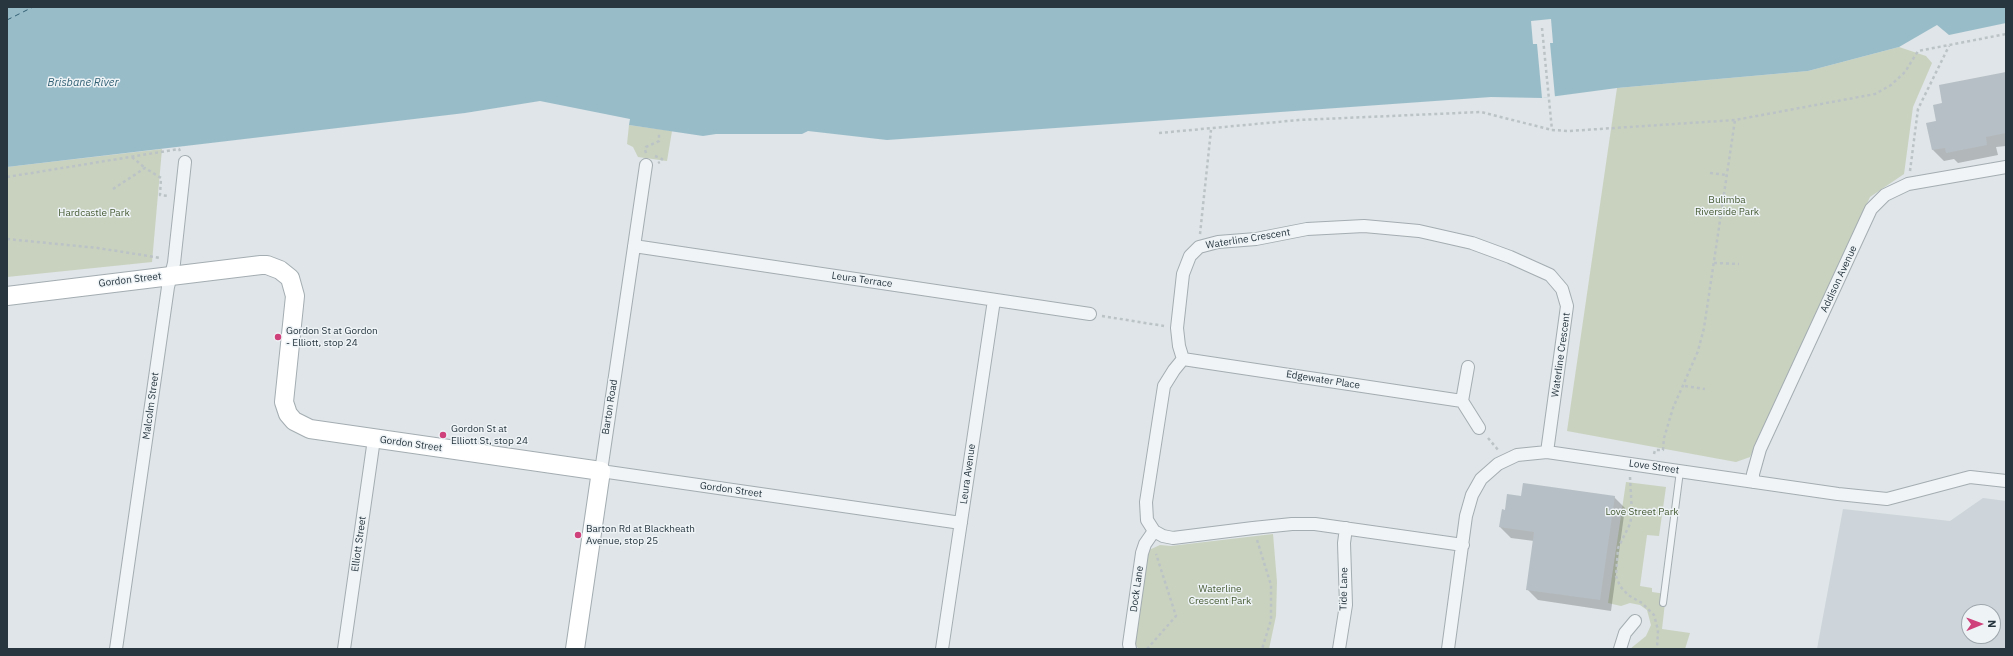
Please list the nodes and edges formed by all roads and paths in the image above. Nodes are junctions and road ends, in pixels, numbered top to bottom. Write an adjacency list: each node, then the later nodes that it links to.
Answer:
1 (1542, 28): 6 (path)
2 (2006, 34): 3 (path)
3 (1949, 45): 4 (path); 18 (path)
4 (1734, 120): 6 (path); 16 (path)
5 (1211, 130): 6 (path); 7 (path); 23 (path)
6 (1552, 130)
7 (1159, 133)
8 (659, 134): 9 (path)
9 (646, 153)
10 (132, 157): 11 (path); 14 (path); 17 (path)
11 (185, 162): 20 (street, Malcolm Street)
12 (646, 165): 22 (street, Barton Road)
13 (2006, 167): 18 (street, Addison Avenue)
14 (145, 168): 19 (path); 20 (path)
15 (1710, 173): 16 (path)
16 (1726, 175): 25 (path)
17 (7, 177)
18 (1908, 184): 46 (street, Addison Avenue)
19 (113, 189)
20 (181, 197): 27 (street, Malcolm Street)
21 (7, 239): 24 (path)
22 (634, 246): 29 (street, Leura Terrace); 43 (street, Barton Road)
23 (1199, 247): 31 (street, Waterline Crescent); 39 (street, Waterline Crescent)
24 (164, 258)
25 (1714, 263): 26 (path); 34 (path)
26 (1739, 264)
27 (171, 275): 28 (street, Gordon Street); 38 (street, Gordon Street); 56 (street, Malcolm Street)
28 (7, 296)
29 (994, 300): 30 (street, Leura Terrace); 47 (street, Leura Avenue)
30 (1090, 314): 31 (path)
31 (1177, 328): 32 (street, Waterline Crescent)
32 (1183, 359): 36 (street, Edgewater Place); 50 (street)
33 (1468, 367): 36 (street)
34 (1684, 386): 35 (path); 42 (path)
35 (1705, 389)
36 (1462, 401): 37 (street)
37 (1479, 428): 40 (path)
38 (374, 439): 43 (street, Gordon Street); 57 (street, Elliott Street)
39 (1548, 452): 40 (street, Love Street); 41 (street, Love Street)
40 (1506, 459): 51 (street, Love Street)
41 (1630, 464): 42 (street, Love Street); 54 (path)
42 (1652, 466): 44 (street, Love Street)
43 (601, 470): 47 (street, Gordon Street); 58 (street, Barton Road)
44 (1680, 471): 46 (street, Love Street); 53 (lane)
45 (2006, 481): 46 (street, Love Street)
46 (1753, 482)
47 (961, 523): 59 (street, Leura Avenue)
48 (1253, 528): 49 (street); 50 (street); 62 (path)
49 (1346, 528): 51 (street); 63 (street, Tide Lane)
50 (1154, 531): 52 (street, Dock Lane)
51 (1463, 544): 64 (street, Love Street)
52 (1144, 547): 60 (street, Dock Lane); 61 (path)
53 (1663, 603): 54 (path)
54 (1654, 615): 55 (path); 66 (path)
55 (1635, 621): 65 (street)
56 (116, 649)
57 (344, 649)
58 (575, 649)
59 (942, 649)
60 (1130, 649)
61 (1147, 649)
62 (1262, 649)
63 (1339, 649)
64 (1448, 649)
65 (1620, 649)
66 (1657, 649)

